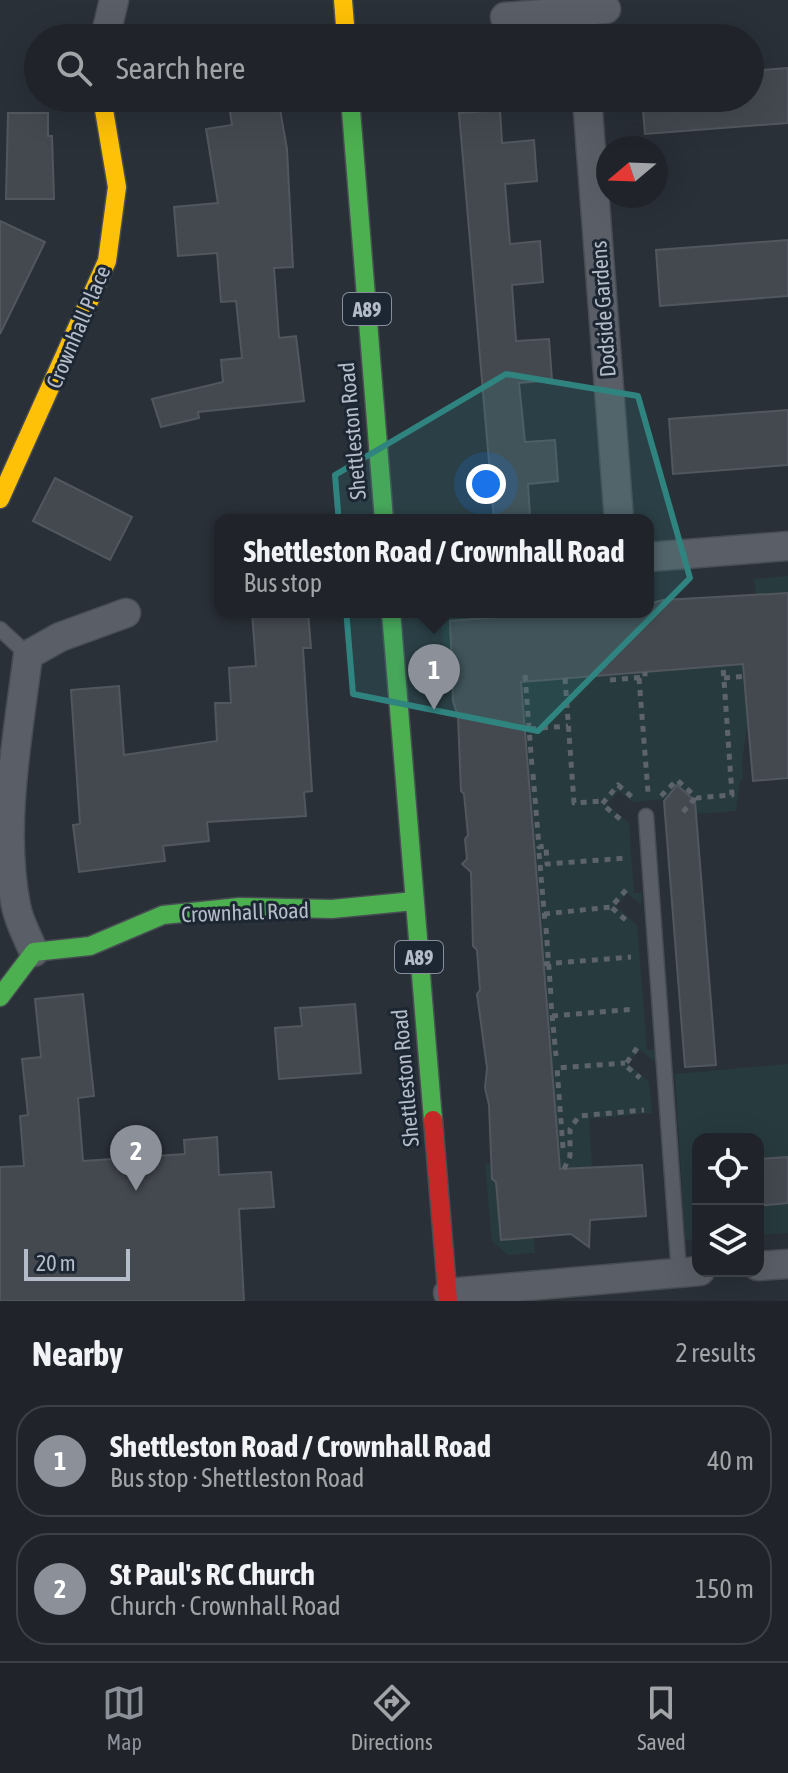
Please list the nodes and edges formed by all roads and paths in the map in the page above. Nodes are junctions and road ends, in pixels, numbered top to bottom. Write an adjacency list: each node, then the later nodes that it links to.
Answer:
1 (114, 0): 5 (street)
2 (343, 0): 6 (main road)
3 (505, 17): 4 (street)
4 (590, 19)
5 (108, 24)
6 (345, 24)
7 (104, 112): 10 (main road, Crownhall Place)
8 (351, 112): 11 (main road, Shettleston Road / A89)
9 (588, 112): 12 (street, Dodside Gardens)
10 (0, 499)
11 (384, 514)
12 (619, 514)
13 (788, 546): 14 (street)
14 (654, 557)
15 (126, 613): 18 (street)
16 (391, 618): 37 (main road, Shettleston Road / A89)
17 (0, 629): 18 (lane)
18 (28, 655): 40 (street)
19 (723, 666): 25 (path)
20 (645, 672): 24 (path)
21 (525, 675): 28 (path)
22 (748, 676): 25 (path)
23 (565, 678): 27 (path)
24 (639, 678): 26 (path); 32 (path)
25 (724, 678): 30 (path)
26 (610, 680)
27 (568, 726): 28 (path); 31 (path)
28 (528, 731): 36 (path)
29 (662, 796): 30 (path)
30 (696, 797): 33 (path)
31 (605, 801)
32 (649, 801)
33 (683, 812)
34 (646, 816): 53 (lane)
35 (539, 853): 39 (path)
36 (627, 858)
37 (414, 901): 40 (main road, Crownhall Road); 54 (main road, Shettleston Road / A89)
38 (611, 907): 39 (path)
39 (544, 914): 42 (path)
40 (34, 952): 43 (main road)
41 (635, 957): 42 (path)
42 (546, 964): 45 (path)
43 (0, 997)
44 (639, 1009): 45 (path)
45 (552, 1016): 46 (path)
46 (556, 1056)
47 (625, 1063): 49 (path)
48 (618, 1113): 50 (path)
49 (563, 1148)
50 (564, 1169)
51 (788, 1264): 52 (street)
52 (764, 1266)
53 (689, 1272): 54 (street)
54 (448, 1297)

